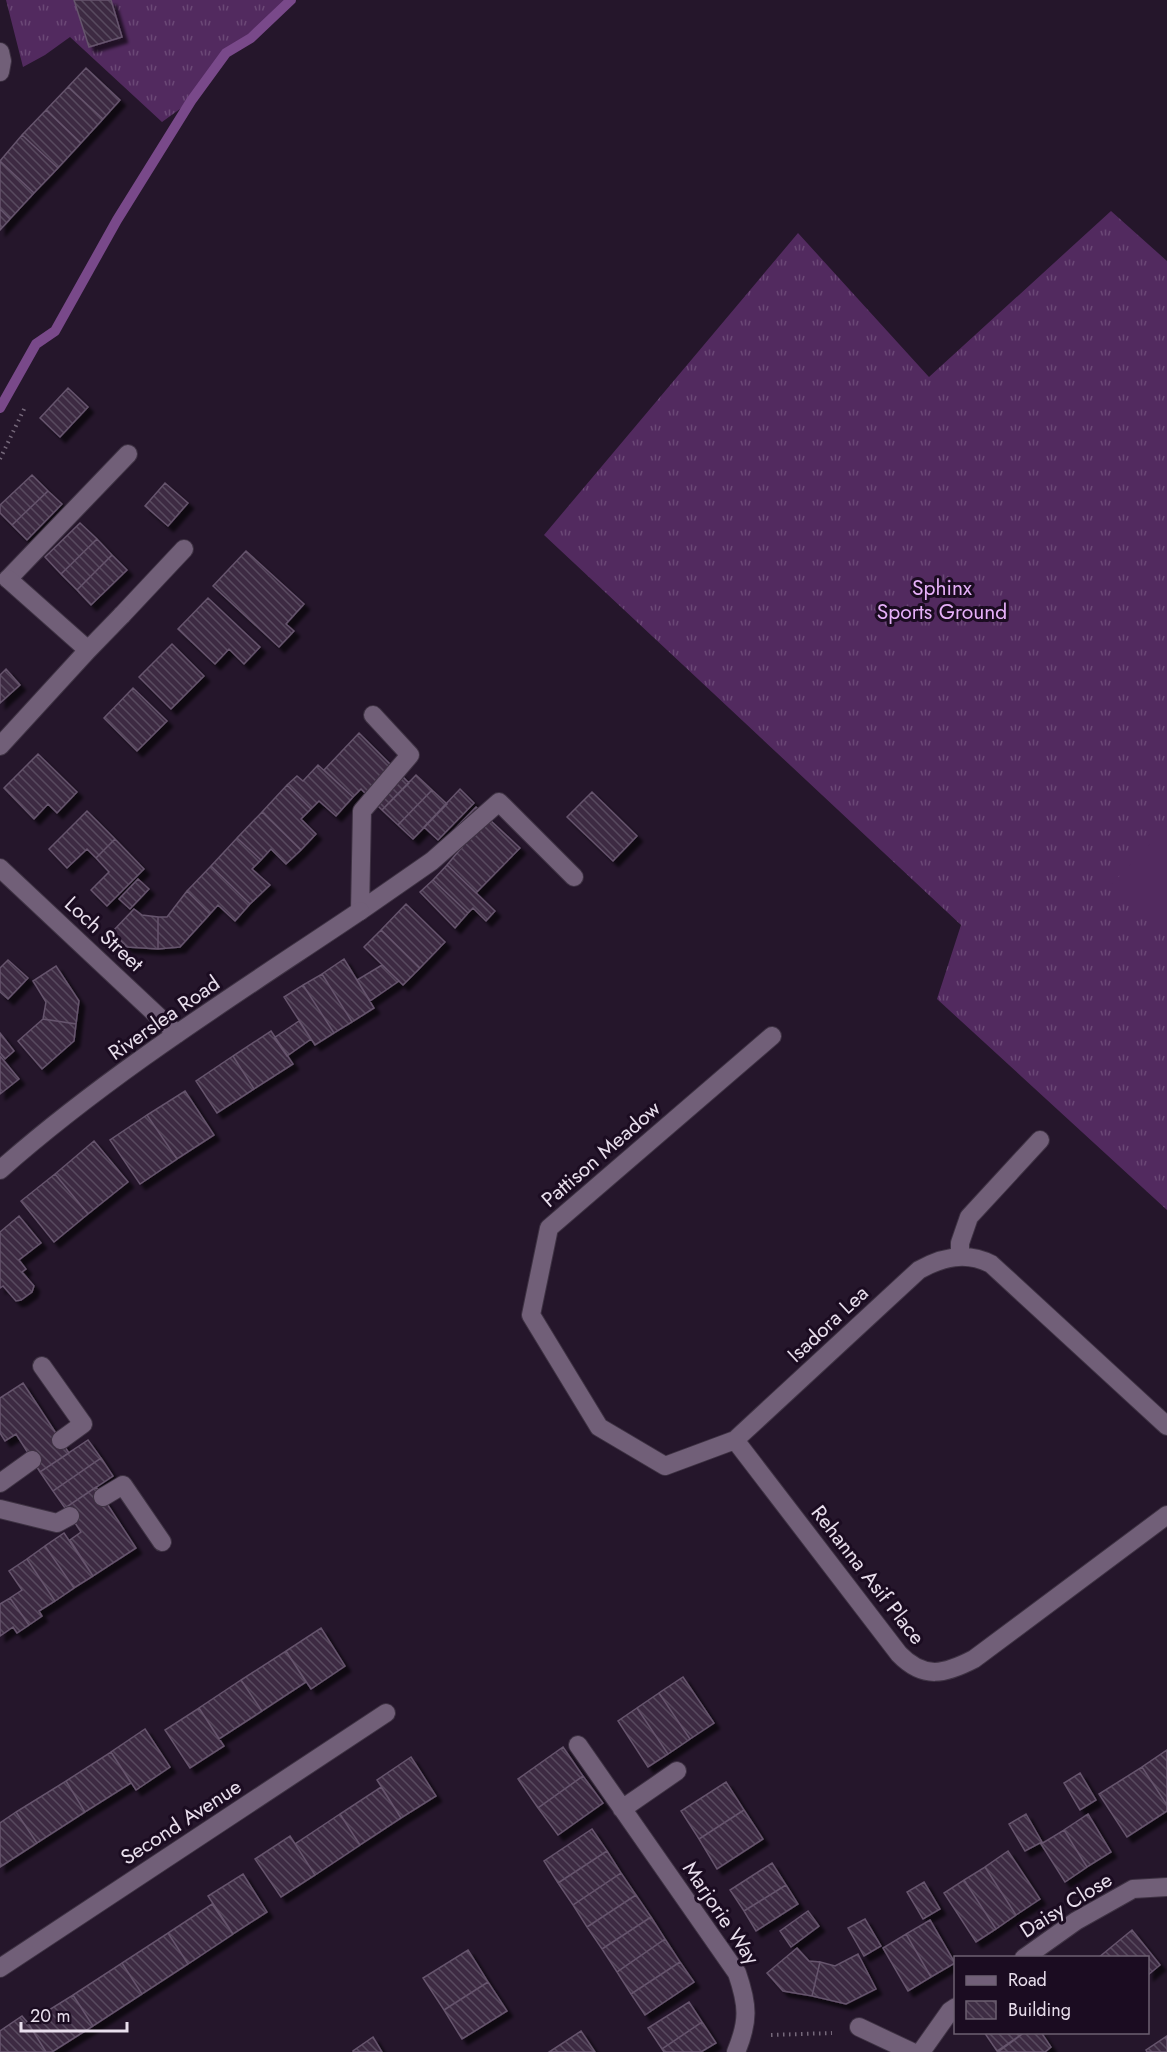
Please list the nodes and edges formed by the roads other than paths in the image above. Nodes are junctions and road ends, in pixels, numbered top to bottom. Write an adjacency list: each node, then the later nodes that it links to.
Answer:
1 (0, 52): 2 (street)
2 (0, 72)
3 (128, 454): 5 (street)
4 (184, 549): 5 (street)
5 (88, 650): 7 (street)
6 (373, 715): 10 (street)
7 (0, 746)
8 (0, 868): 11 (street, Loch Street)
9 (574, 877): 10 (street, Riverslea Road)
10 (360, 911): 11 (street, Riverslea Road)
11 (177, 1034): 14 (street, Riverslea Road)
12 (772, 1036): 19 (street, Pattison Meadow)
13 (1040, 1140): 15 (street)
14 (0, 1170)
15 (960, 1257): 17 (street, Isadora Lea); 19 (street, Isadora Lea)
16 (42, 1366): 18 (street)
17 (1167, 1426)
18 (61, 1440)
19 (735, 1440): 25 (street, Rehanna Asif Place)
20 (32, 1460): 21 (street)
21 (0, 1483)
22 (103, 1497): 26 (street)
23 (0, 1509): 24 (street)
24 (70, 1515)
25 (1167, 1515)
26 (162, 1542)
27 (386, 1713): 33 (street, Second Avenue)
28 (578, 1745): 30 (street, Marjorie Way)
29 (677, 1771): 30 (street)
30 (622, 1809): 36 (street, Marjorie Way)
31 (1167, 1887): 32 (street, Daisy Close)
32 (1027, 1956)
33 (0, 1968)
34 (954, 2008): 38 (street)
35 (859, 2027): 37 (street)
36 (736, 2052)
37 (912, 2052)
38 (921, 2052)

